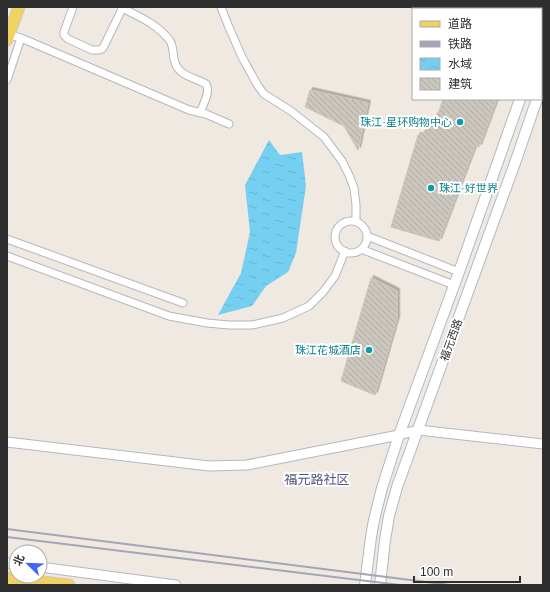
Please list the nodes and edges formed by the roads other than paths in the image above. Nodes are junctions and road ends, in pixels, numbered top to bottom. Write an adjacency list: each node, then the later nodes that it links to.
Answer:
1 (19, 7): 5 (main road)
2 (73, 7): 4 (street)
3 (221, 7): 12 (street)
4 (122, 8): 10 (street)
5 (8, 37): 6 (street)
6 (21, 38): 7 (street); 10 (street)
7 (7, 80)
8 (520, 100): 18 (main road, 福元西路)
9 (537, 100): 21 (main road, 福元西路)
10 (200, 113): 11 (street)
11 (229, 124)
12 (356, 221): 13 (street); 16 (street)
13 (367, 236): 15 (street); 18 (street)
14 (7, 239): 20 (street)
15 (361, 249): 16 (street); 19 (street)
16 (345, 251): 17 (street)
17 (7, 256)
18 (459, 272): 19 (main road, 福元西路)
19 (454, 285): 22 (main road, 福元西路)
20 (183, 303)
21 (418, 430): 22 (street); 24 (street); 30 (main road, 福元西路)
22 (399, 435): 23 (street); 29 (main road, 福元西路)
23 (7, 442)
24 (543, 444)
25 (48, 568): 28 (street)
26 (7, 578): 27 (main road)
27 (69, 585)
28 (176, 585)
29 (365, 585)
30 (380, 585)

